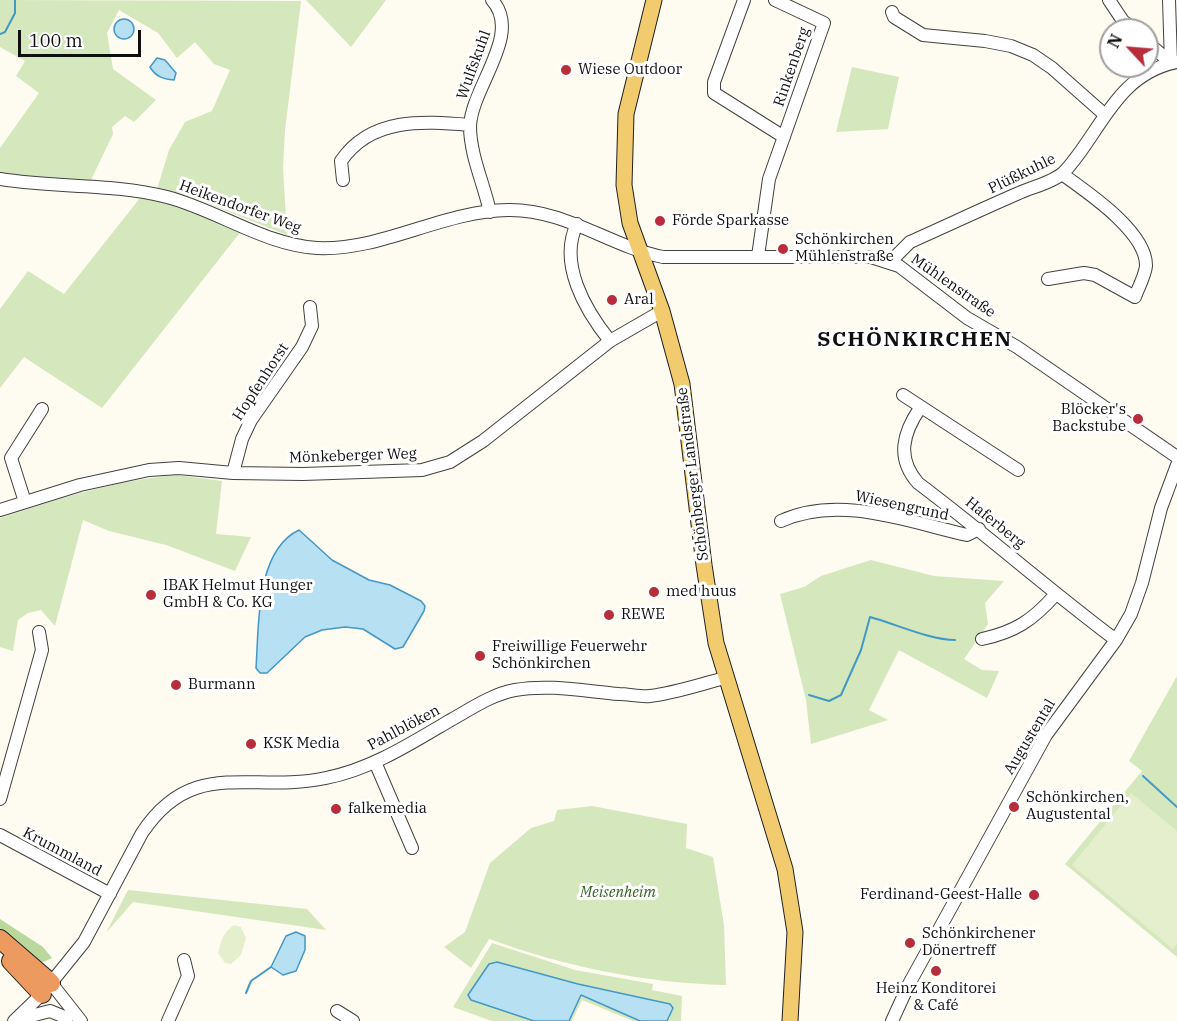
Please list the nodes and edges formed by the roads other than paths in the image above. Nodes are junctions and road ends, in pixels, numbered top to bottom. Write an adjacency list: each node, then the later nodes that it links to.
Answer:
1 (492, 0): 12 (street, Wulfskuhl)
2 (654, 0): 19 (main road, Schönberger Landstraße)
3 (744, 0): 13 (street, Rinkenberg)
4 (775, 0): 13 (street, Rinkenberg)
5 (1109, 0): 8 (street)
6 (1169, 0): 10 (street)
7 (892, 12): 11 (street)
8 (1121, 18)
9 (1159, 51): 10 (street)
10 (1174, 62): 11 (street, Plüßkuhle)
11 (1104, 114): 14 (street, Plüßkuhle)
12 (470, 125): 16 (street); 17 (street, Wulfskuhl)
13 (784, 137): 20 (street, Rinkenberg)
14 (1062, 174): 21 (street, Plüßkuhle); 22 (street)
15 (0, 179): 17 (street, Heikendorfer Weg)
16 (343, 180)
17 (490, 212): 18 (street, Heikendorfer Weg)
18 (577, 224): 19 (street, Heikendorfer Weg); 25 (street)
19 (639, 252): 20 (street, Mühlenstraße); 24 (main road, Schönberger Landstraße)
20 (758, 256): 21 (street, Mühlenstraße)
21 (890, 262): 29 (street, Mühlenstraße)
22 (1048, 279)
23 (310, 307): 32 (street, Hopfenhorst)
24 (662, 311): 25 (street, Mönkeberger Weg); 41 (main road, Schönberger Landstraße)
25 (610, 340): 32 (street, Mönkeberger Weg)
26 (903, 395): 27 (street)
27 (921, 408): 31 (street); 36 (street, Haferberg)
28 (42, 409): 33 (street)
29 (1177, 457)
30 (1177, 465): 40 (street, Augustental)
31 (1018, 470)
32 (233, 473): 33 (street, Mönkeberger Weg)
33 (25, 502): 34 (street, Mönkeberger Weg)
34 (0, 510)
35 (781, 521): 36 (street, Wiesengrund)
36 (979, 529): 37 (street, Haferberg)
37 (1055, 595): 39 (street); 40 (street, Haferberg)
38 (39, 632): 43 (street)
39 (982, 639)
40 (1116, 640): 58 (street, Augustental)
41 (725, 678): 42 (street, Pahlblöken); 57 (main road, Schönberger Landstraße)
42 (375, 762): 45 (street); 46 (street, Pahlblöken)
43 (0, 798)
44 (0, 835): 46 (street, Krummland)
45 (412, 848)
46 (110, 894): 50 (street, Pahlblöken)
47 (0, 939): 50 (highway)
48 (0, 952): 50 (highway)
49 (184, 960): 55 (street)
50 (46, 988): 52 (street); 53 (street, Pahlblöken); 54 (street)
51 (337, 1011): 56 (street)
52 (68, 1020): 53 (street)
53 (14, 1021)
54 (81, 1021)
55 (168, 1021)
56 (353, 1021)
57 (789, 1021)
58 (892, 1021)

